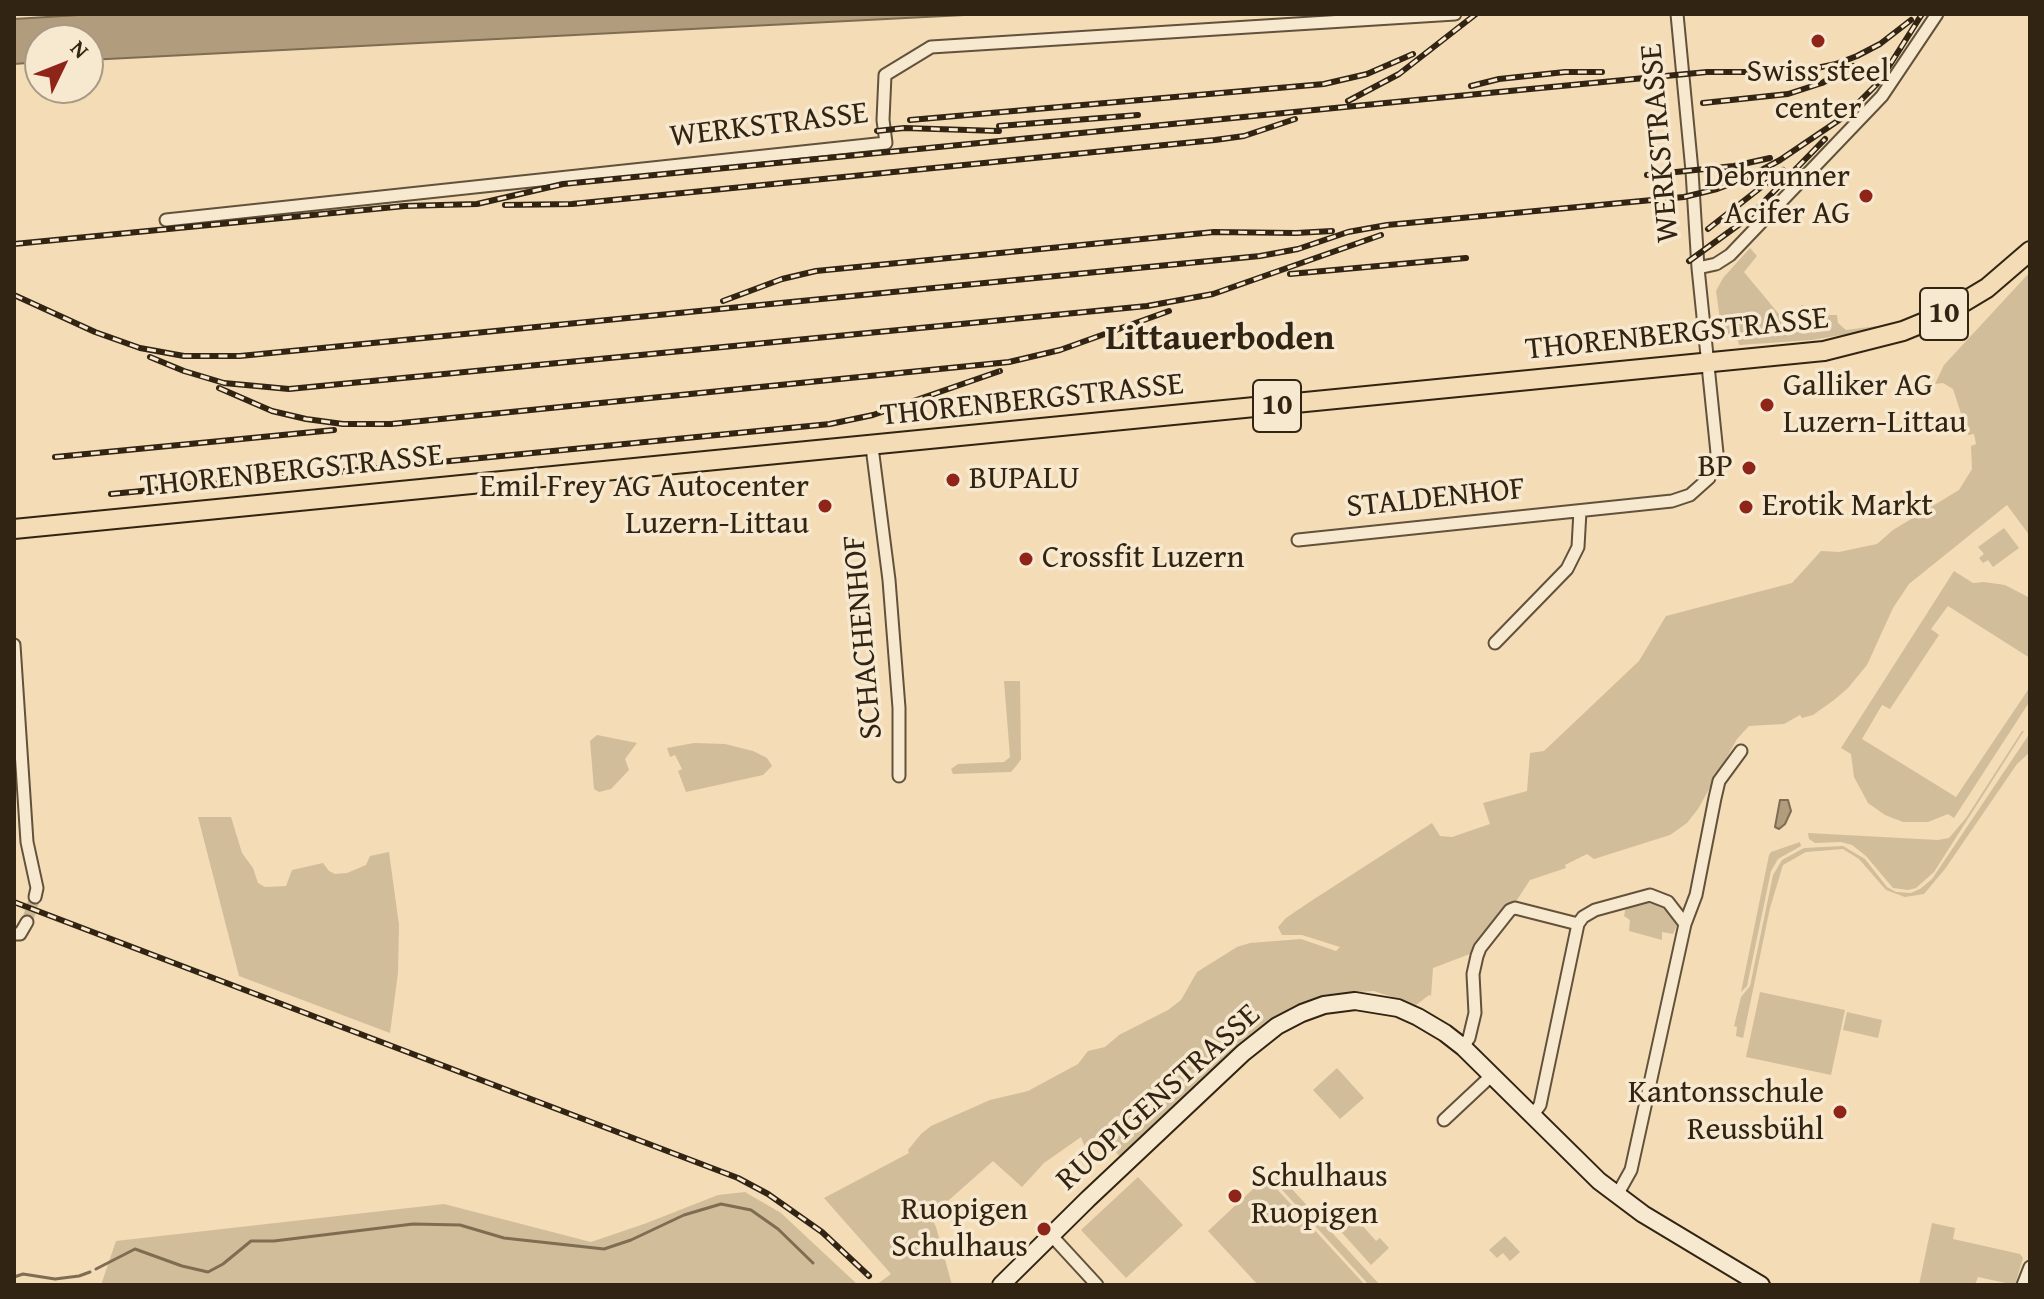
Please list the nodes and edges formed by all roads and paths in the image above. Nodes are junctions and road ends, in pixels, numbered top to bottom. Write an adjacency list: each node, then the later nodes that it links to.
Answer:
1 (1455, 14): 4 (street, WERKSTRASSE)
2 (1677, 14): 6 (street, WERKSTRASSE)
3 (1937, 14): 6 (street, WERKSTRASSE)
4 (166, 220)
5 (2030, 251): 7 (main road, THORENBERGSTRASSE / 10)
6 (1698, 268): 7 (street, WERKSTRASSE)
7 (1708, 363): 8 (main road, THORENBERGSTRASSE / 10); 9 (street, STALDENHOF)
8 (872, 447): 10 (main road, THORENBERGSTRASSE / 10); 16 (street, SCHACHENHOF)
9 (1580, 511): 11 (street, STALDENHOF); 12 (street)
10 (14, 529)
11 (1298, 540)
12 (1495, 643)
13 (14, 645): 14 (street)
14 (17, 707): 17 (street)
15 (1741, 751): 20 (street)
16 (899, 776)
17 (35, 897)
18 (27, 922): 21 (street)
19 (1578, 924): 20 (street); 22 (street); 24 (street)
20 (1685, 924): 26 (street)
21 (14, 934)
22 (1463, 1047): 23 (street, RUOPIGENSTRASSE); 27 (street, RUOPIGENSTRASSE)
23 (1491, 1076): 24 (street, RUOPIGENSTRASSE); 25 (street)
24 (1532, 1116): 26 (street, RUOPIGENSTRASSE)
25 (1444, 1120)
26 (1617, 1195): 31 (street, RUOPIGENSTRASSE)
27 (1051, 1235): 29 (street, RUOPIGENSTRASSE); 30 (street)
28 (2030, 1267): 32 (street)
29 (1001, 1285)
30 (1097, 1285)
31 (1761, 1285)
32 (2023, 1285)

